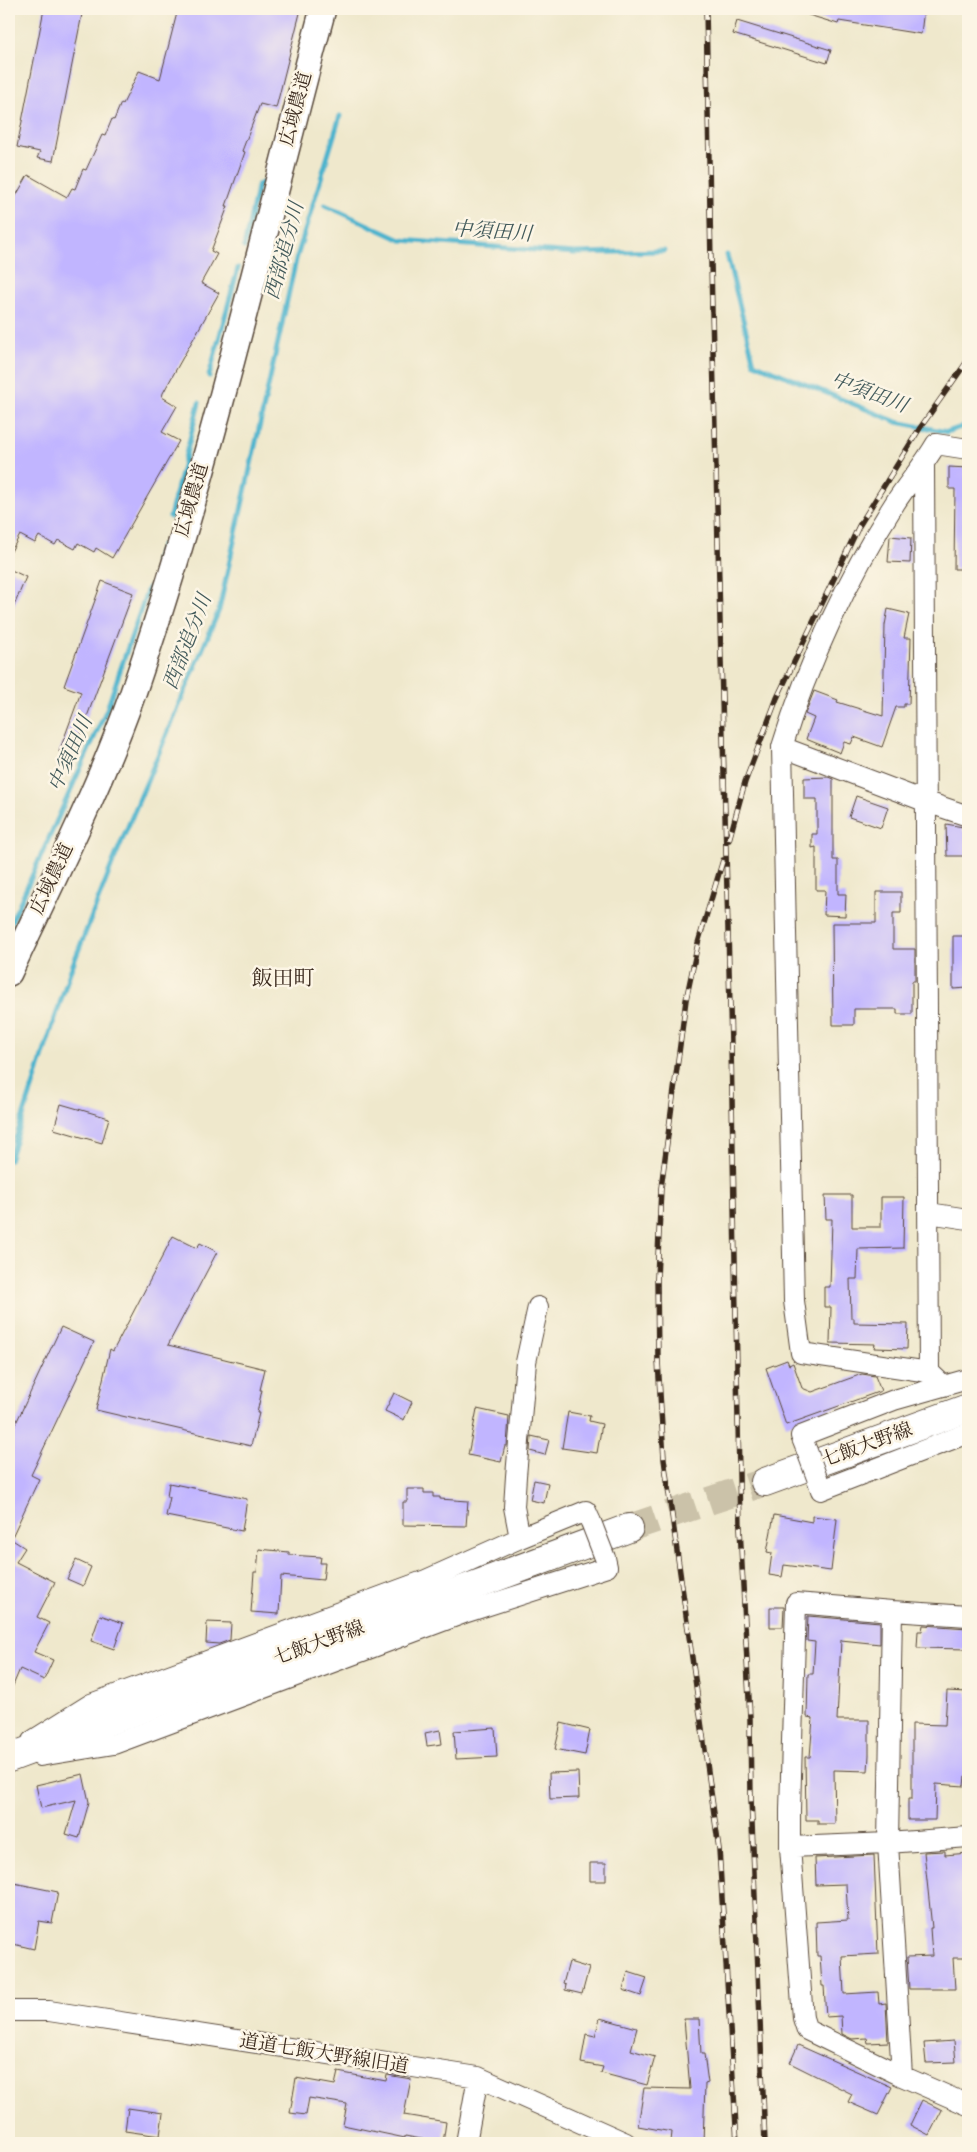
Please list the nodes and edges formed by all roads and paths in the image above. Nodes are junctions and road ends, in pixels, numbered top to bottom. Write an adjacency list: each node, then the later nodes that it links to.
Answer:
1 (323, 9): 7 (street, 広域農道)
2 (968, 449): 3 (street)
3 (924, 464): 4 (street); 5 (street)
4 (782, 747): 5 (street); 11 (street)
5 (927, 802): 6 (street); 8 (street)
6 (968, 816)
7 (9, 973)
8 (929, 1213): 9 (street); 11 (street)
9 (968, 1219)
10 (538, 1307): 18 (street)
11 (929, 1372): 13 (street)
12 (968, 1379): 13 (street)
13 (944, 1386): 15 (street, bridge)
14 (968, 1408): 16 (main road, 七飯大野線)
15 (968, 1433)
16 (765, 1482)
17 (629, 1528): 21 (main road, 七飯大野線)
18 (520, 1538): 21 (street); 21 (street, bridge)
19 (892, 1611): 20 (street); 23 (street); 24 (street)
20 (968, 1616)
21 (9, 1758)
22 (968, 1837): 23 (street)
23 (888, 1843): 24 (street); 26 (street)
24 (790, 1847): 26 (street)
25 (9, 2012): 27 (street, 道道七飯大野線旧道)
26 (902, 2076): 28 (street)
27 (478, 2077): 29 (street); 30 (street, 道道七飯大野線旧道)
28 (968, 2105)
29 (466, 2143)
30 (626, 2143)

